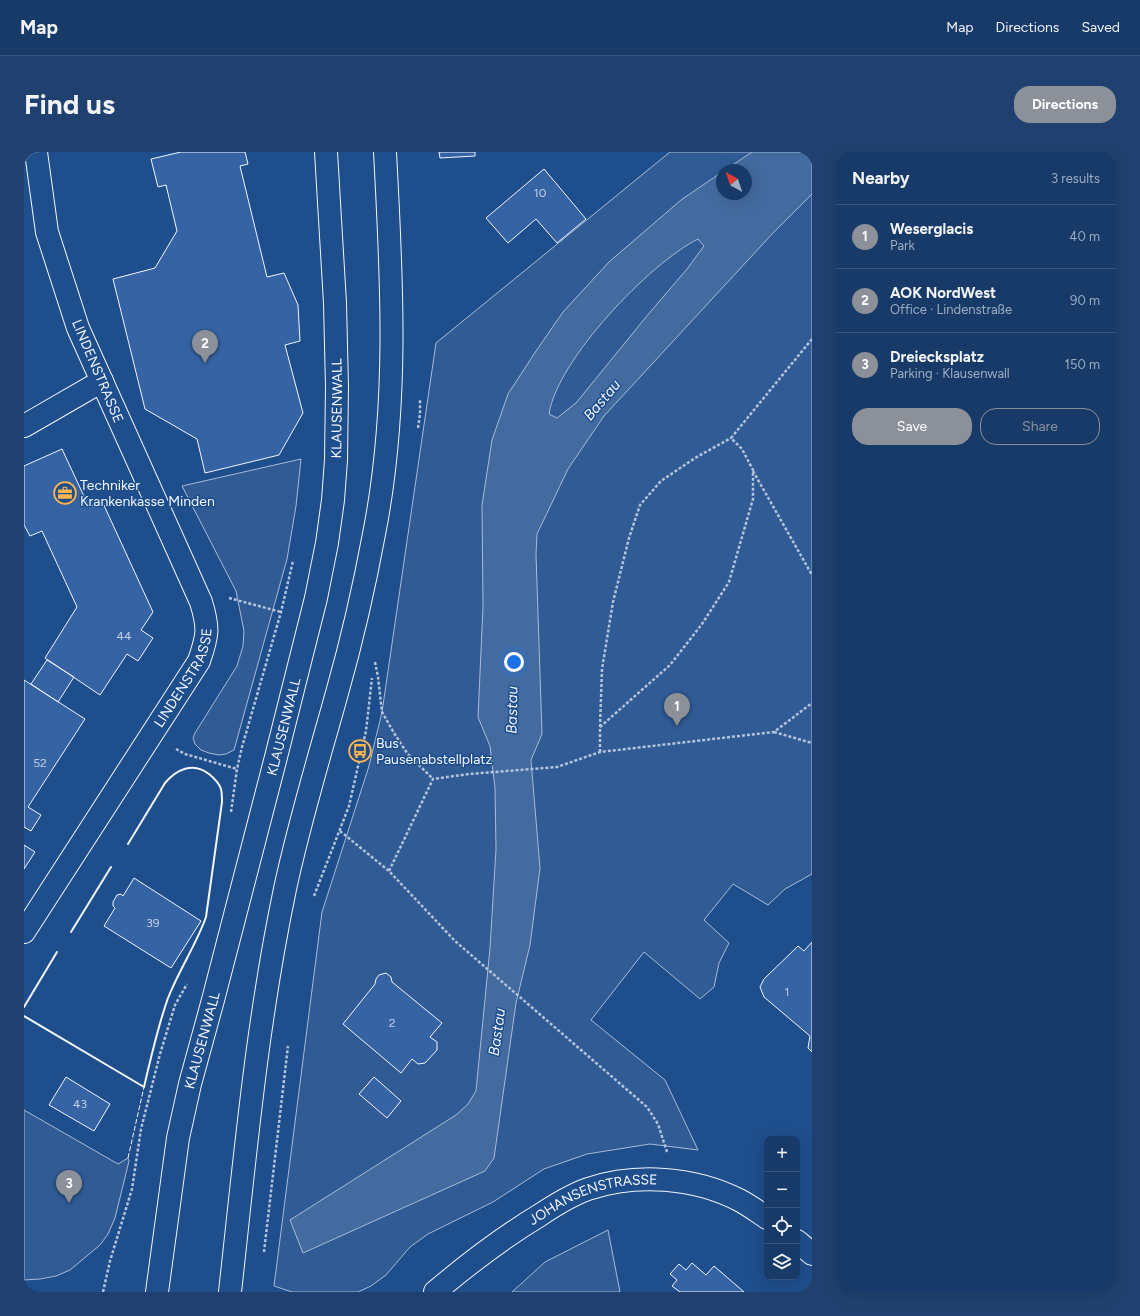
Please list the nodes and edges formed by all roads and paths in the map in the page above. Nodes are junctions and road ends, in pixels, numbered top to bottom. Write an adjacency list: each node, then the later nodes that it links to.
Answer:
1 (36, 152): 5 (main road, LINDENSTRASSE)
2 (326, 152): 32 (main road, KLAUSENWALL)
3 (385, 152): 33 (main road)
4 (812, 339): 7 (path)
5 (102, 381): 6 (main road); 11 (main road, LINDENSTRASSE)
6 (24, 426)
7 (730, 438): 8 (path); 15 (path)
8 (753, 470): 10 (path); 15 (path)
9 (293, 559): 12 (path)
10 (812, 575)
11 (201, 602): 12 (path); 17 (main road, LINDENSTRASSE)
12 (281, 612): 20 (path)
13 (374, 658): 21 (path)
14 (812, 703): 16 (path)
15 (600, 727): 19 (path)
16 (774, 732): 18 (path); 19 (path)
17 (152, 734): 20 (path); 25 (main road, LINDENSTRASSE)
18 (812, 743)
19 (600, 752): 21 (path)
20 (237, 769): 22 (path)
21 (433, 779): 24 (path)
22 (231, 813)
23 (340, 831): 24 (path)
24 (389, 872): 27 (path)
25 (24, 932)
26 (188, 982): 31 (path)
27 (676, 1181): 28 (main road, JOHANSENSTRASSE); 34 (main road, JOHANSENSTRASSE)
28 (764, 1216)
29 (800, 1244): 30 (main road)
30 (812, 1254)
31 (103, 1292)
32 (157, 1292)
33 (230, 1292)
34 (435, 1292)

